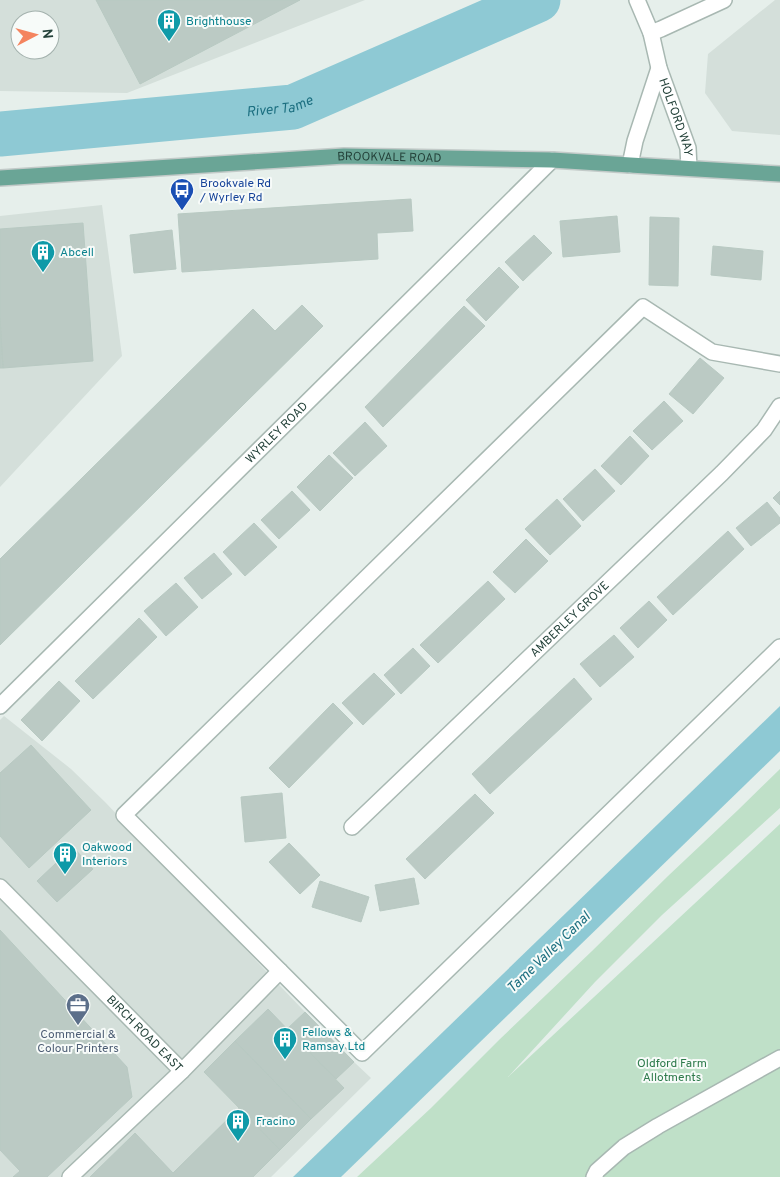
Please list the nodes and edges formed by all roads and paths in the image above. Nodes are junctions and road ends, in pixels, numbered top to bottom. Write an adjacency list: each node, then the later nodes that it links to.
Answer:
1 (637, 0): 3 (street, HOLFORD WAY)
2 (724, 0): 3 (street)
3 (650, 33): 4 (street, HOLFORD WAY)
4 (659, 68): 6 (street, HOLFORD WAY); 7 (street, HOLFORD WAY)
5 (552, 160): 6 (main road, BROOKVALE ROAD); 9 (main road, BROOKVALE ROAD); 13 (street, WYRLEY ROAD)
6 (630, 165): 7 (main road, BROOKVALE ROAD)
7 (689, 168): 8 (main road, BROOKVALE ROAD)
8 (780, 174)
9 (0, 178)
10 (780, 364): 16 (street)
11 (780, 406): 14 (street, AMBERLEY GROVE)
12 (780, 647): 16 (street)
13 (0, 706)
14 (352, 827)
15 (0, 887): 18 (street, BIRCH ROAD EAST)
16 (280, 971): 18 (street)
17 (780, 1058): 20 (street)
18 (182, 1071): 19 (street, BIRCH ROAD EAST)
19 (70, 1177)
20 (594, 1177)

